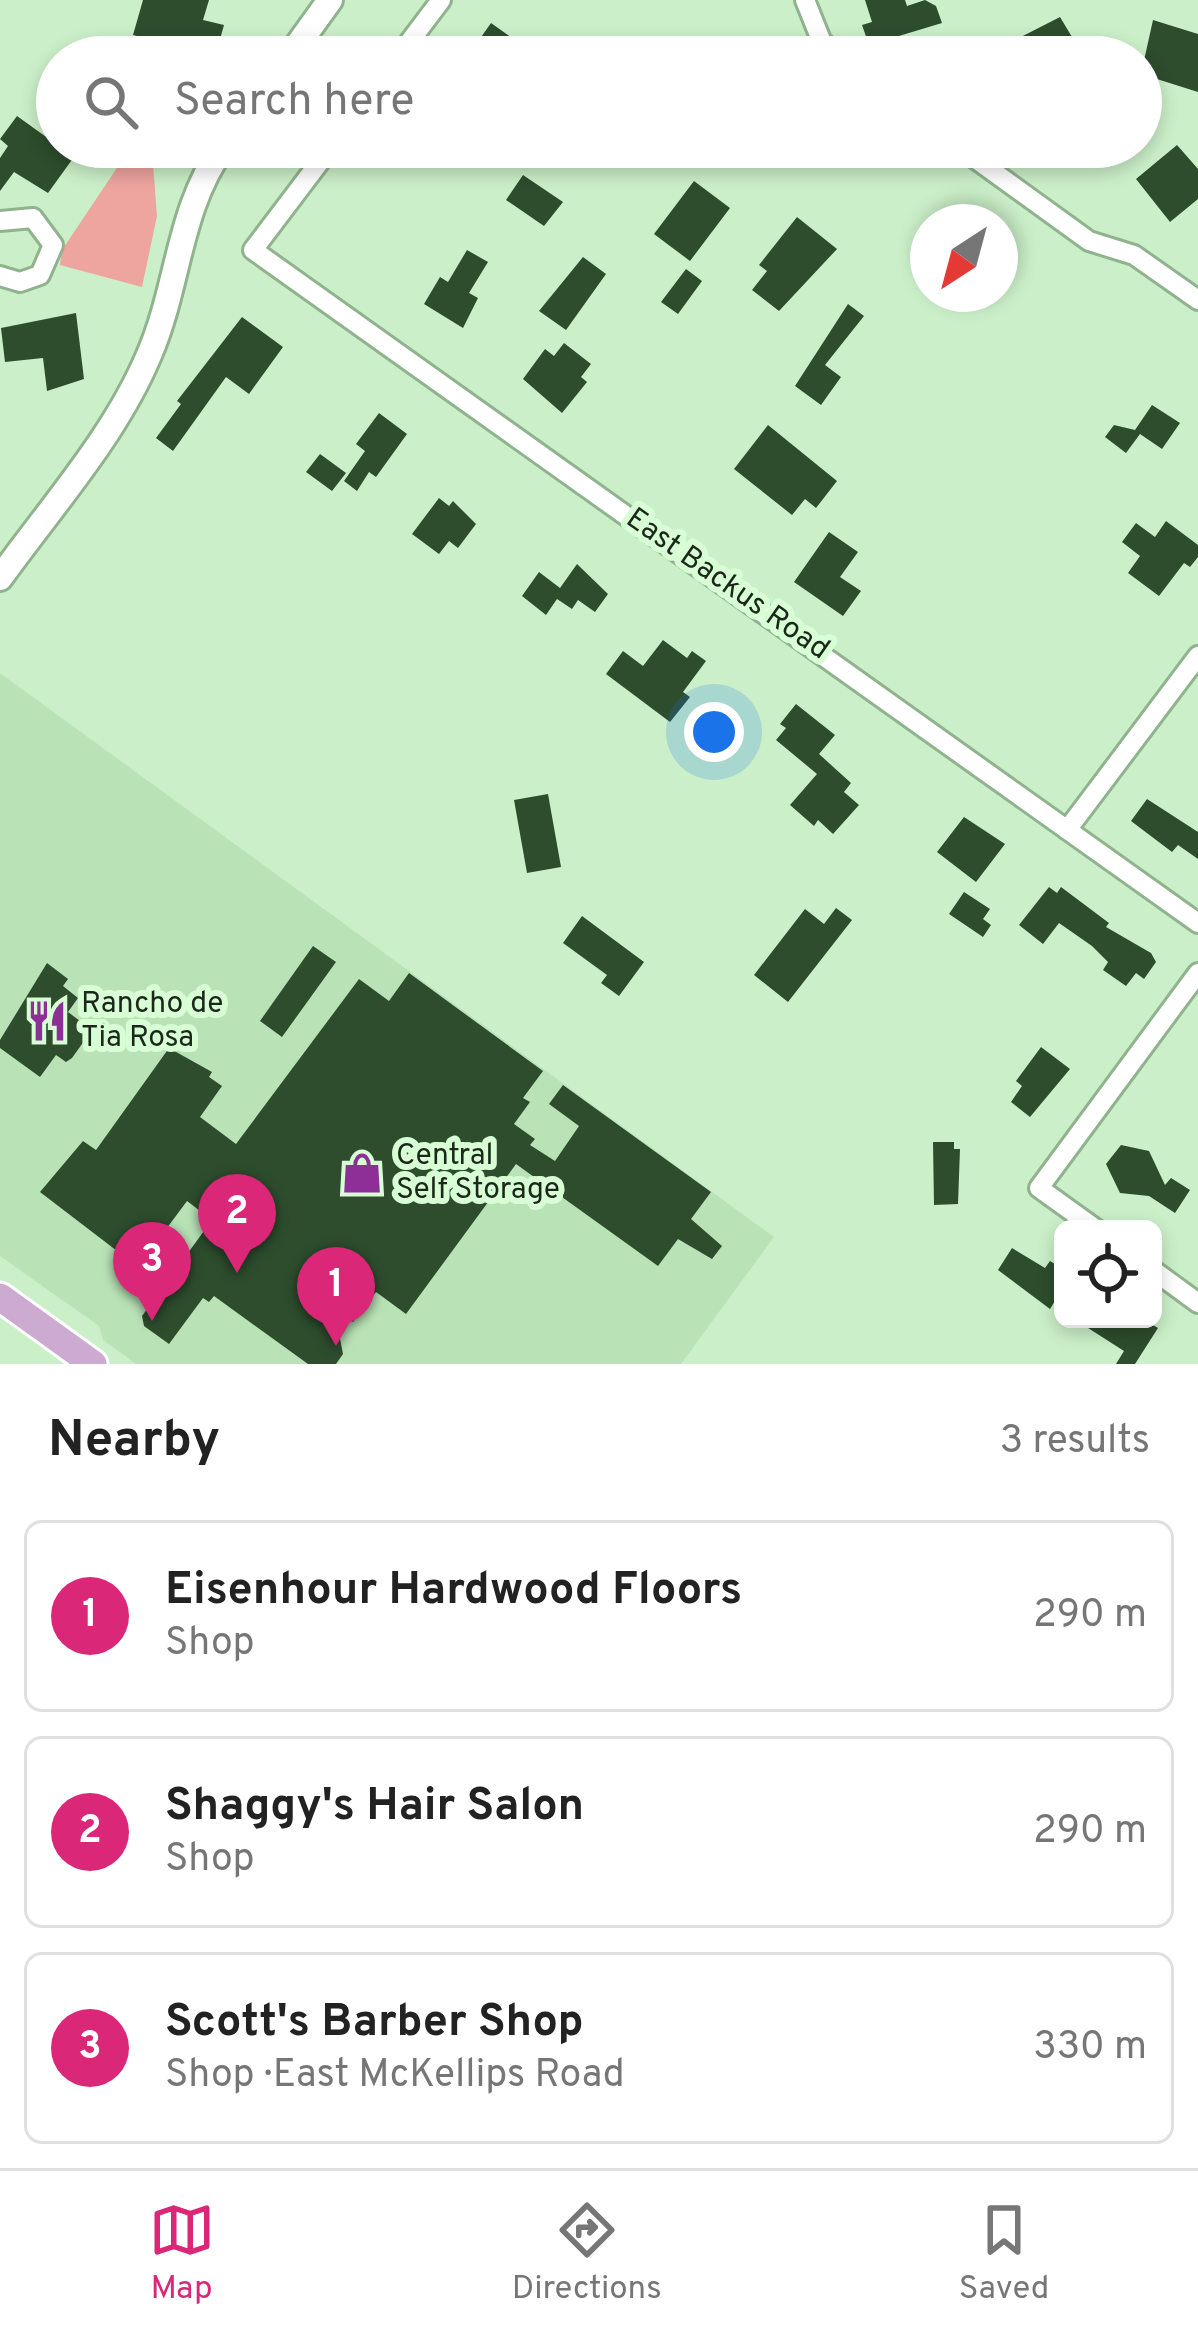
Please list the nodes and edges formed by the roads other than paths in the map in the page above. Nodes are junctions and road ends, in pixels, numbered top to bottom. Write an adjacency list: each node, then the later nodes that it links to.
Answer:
1 (330, 0): 4 (street)
2 (441, 0): 5 (street)
3 (805, 0): 6 (street)
4 (304, 36)
5 (414, 36)
6 (818, 36)
7 (211, 168): 13 (street)
8 (315, 168): 15 (street, East Backus Road)
9 (988, 168): 12 (street)
10 (0, 221): 11 (street)
11 (0, 276)
12 (1198, 299)
13 (0, 578)
14 (1198, 656): 15 (street)
15 (1067, 830): 16 (street, East Backus Road)
16 (1198, 923)
17 (1198, 973): 18 (street)
18 (1083, 1220)
19 (1162, 1277): 21 (street)
20 (0, 1297): 22 (main road)
21 (1198, 1303)
22 (93, 1364)

